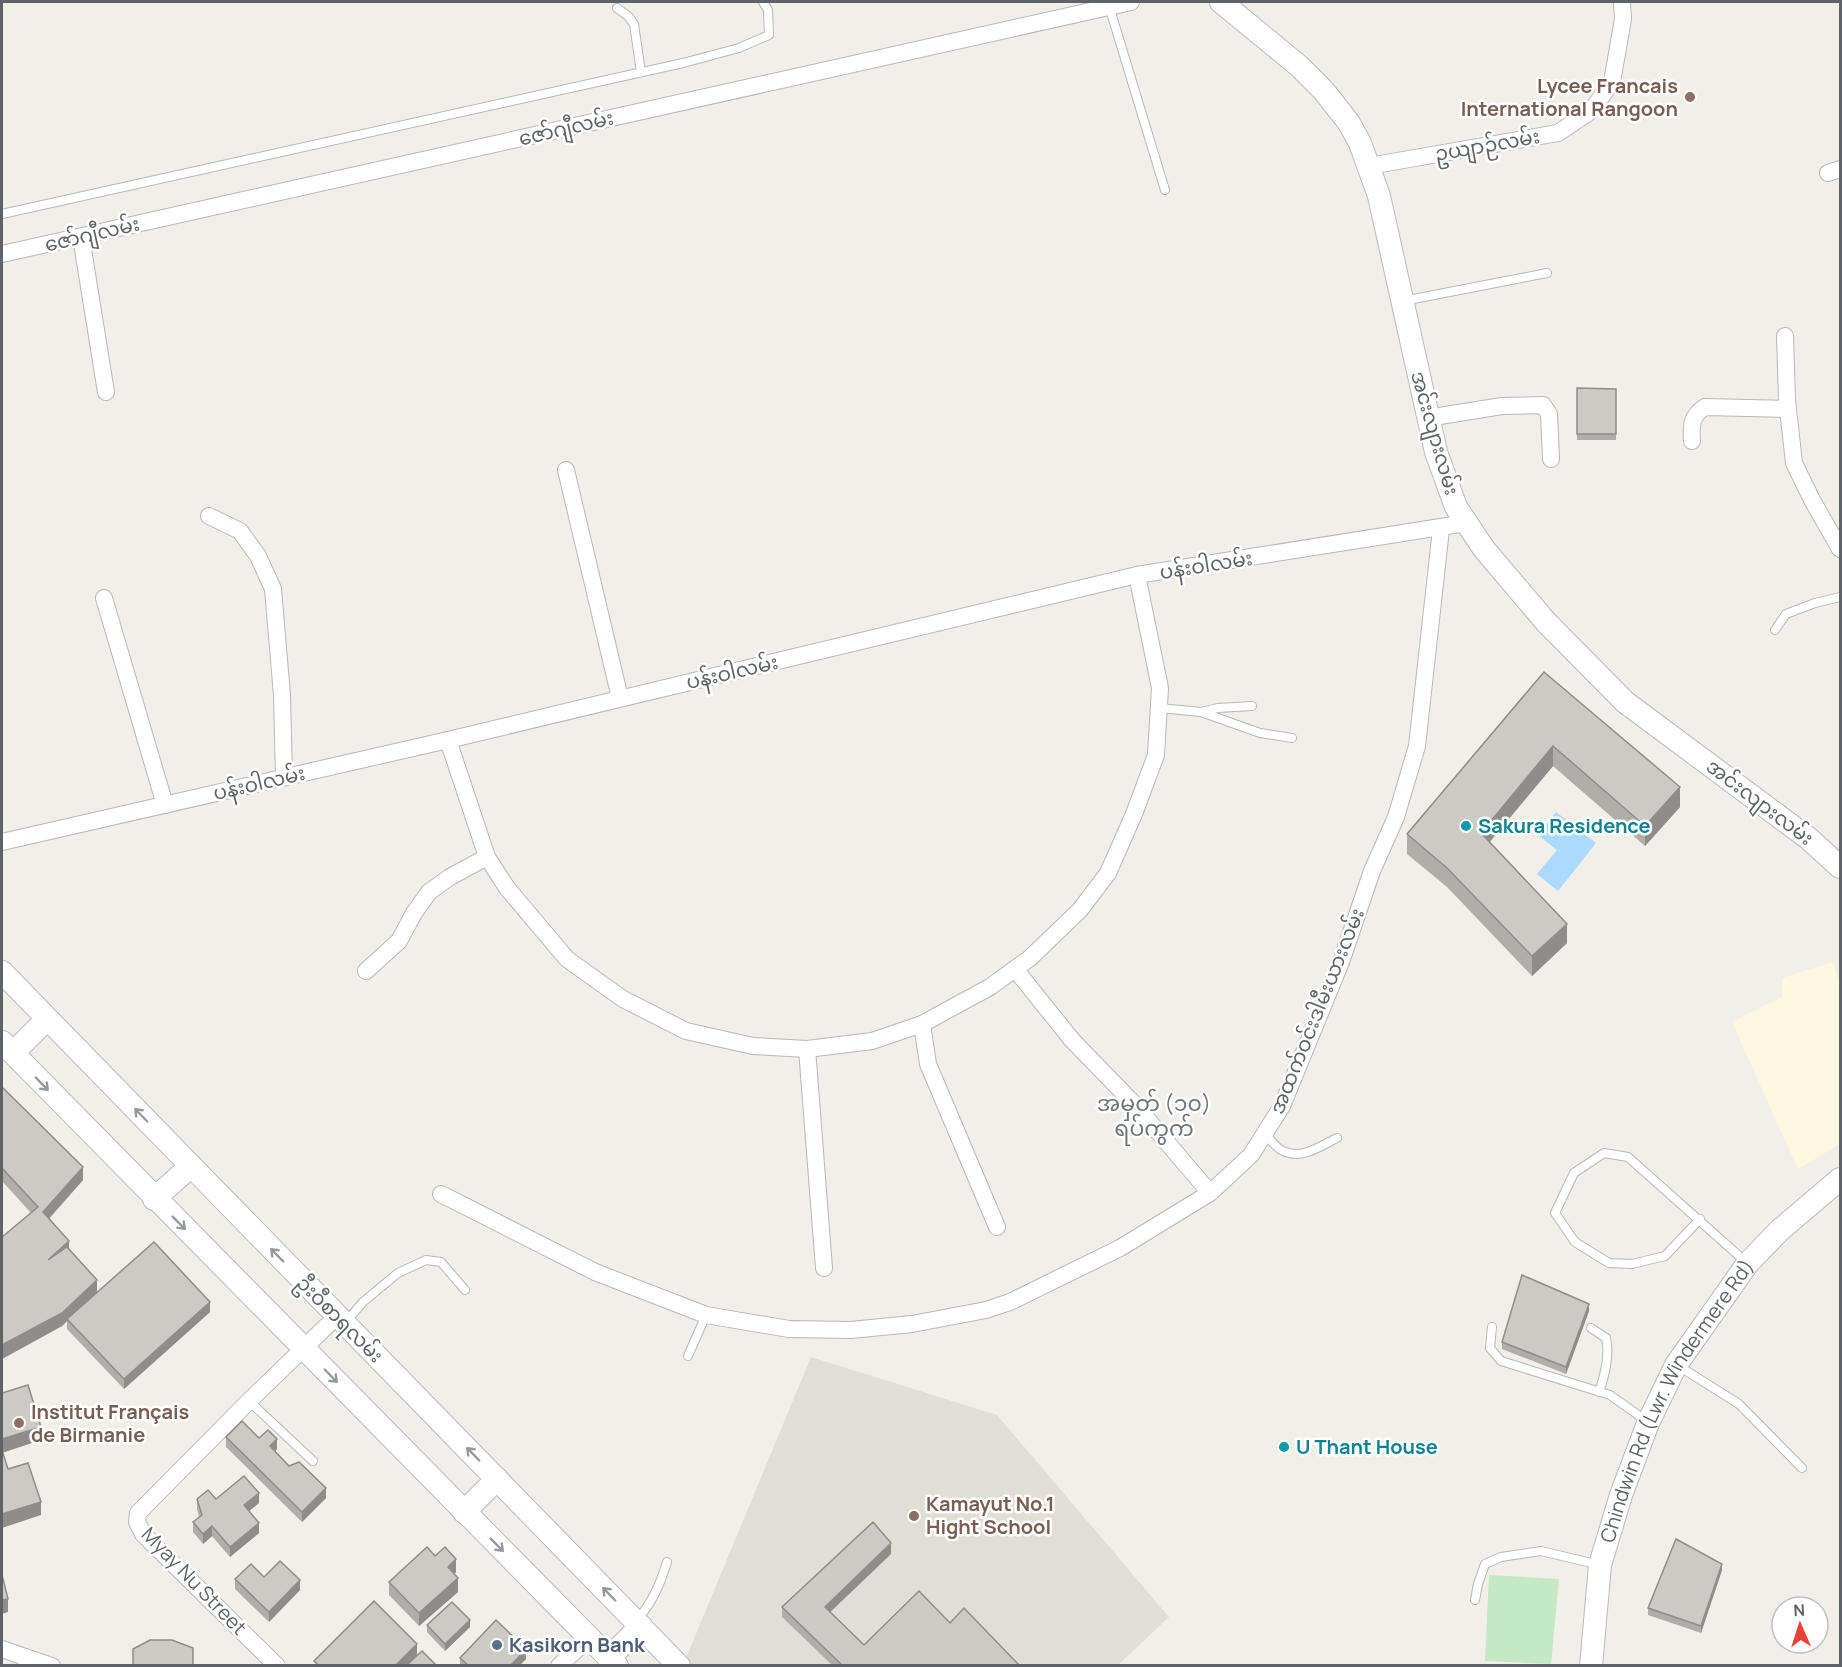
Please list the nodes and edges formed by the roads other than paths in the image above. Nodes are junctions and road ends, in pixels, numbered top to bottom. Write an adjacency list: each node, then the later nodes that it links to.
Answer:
1 (764, 2): 7 (lane)
2 (1131, 2): 5 (street, ဇော်ဂျီလမ်း)
3 (1221, 2): 8 (main road, အင်းလျားလမ်း)
4 (1622, 2): 8 (street, ဥယျာဉ်လမ်း)
5 (1109, 6): 9 (lane); 11 (street, ဇော်ဂျီလမ်း)
6 (617, 8): 7 (lane)
7 (641, 72): 10 (lane)
8 (1369, 166): 14 (main road, အင်းလျားလမ်း)
9 (1166, 190)
10 (2, 214)
11 (81, 237): 12 (street, ဇော်ဂျီလမ်း); 16 (street)
12 (2, 254)
13 (1547, 273): 14 (lane)
14 (1402, 301): 18 (main road, အင်းလျားလမ်း)
15 (1785, 336): 17 (street)
16 (106, 392)
17 (1788, 409): 19 (street); 25 (street)
18 (1427, 418): 20 (street); 23 (main road, အင်းလျားလမ်း)
19 (1692, 441)
20 (1551, 459)
21 (566, 470): 30 (street)
22 (209, 516): 36 (street)
23 (1466, 524): 24 (street, ပန်းဝါလမ်း); 40 (main road, အင်းလျားလမ်း)
24 (1441, 529): 26 (street, ပန်းဝါလမ်း); 48 (street, အထက်ဝင်းဒါမီးယားလမ်း)
25 (1840, 549)
26 (1137, 575): 30 (street, ပန်းဝါလမ်း); 32 (street)
27 (1840, 597): 29 (lane)
28 (104, 598): 37 (street)
29 (1775, 630)
30 (620, 698): 35 (street, ပန်းဝါလမ်း)
31 (1252, 706): 33 (lane)
32 (1160, 708): 33 (lane); 41 (street)
33 (1201, 712): 34 (lane)
34 (1292, 738)
35 (448, 740): 36 (street, ပန်းဝါလမ်း); 39 (street)
36 (284, 777): 37 (street, ပန်းဝါလမ်း)
37 (165, 805): 38 (street, ပန်းဝါလမ်း)
38 (2, 842)
39 (487, 856): 42 (street); 47 (street)
40 (1840, 867)
41 (1015, 969): 45 (street); 52 (street)
42 (366, 971)
43 (2, 972): 44 (main road, ဦးဝီစာရလမ်း)
44 (47, 1019): 46 (main road); 50 (main road, ဦးဝီစာရလမ်း, one-way to 44)
45 (922, 1024): 47 (street); 56 (street)
46 (7, 1048): 54 (main road, one-way to 54)
47 (807, 1049): 58 (street)
48 (1265, 1134): 49 (lane); 52 (street, အထက်ဝင်းဒါမီးယားလမ်း)
49 (1337, 1138)
50 (191, 1166): 54 (main road); 61 (main road, ဦးဝီစာရလမ်း, one-way to 50)
51 (1840, 1179): 57 (main road, Chindwin Rd (Lwr. Windermere Rd))
52 (1210, 1193): 60 (street, အထက်ဝင်းဒါမီးယားလမ်း)
53 (441, 1194): 60 (street, အထက်ဝင်းဒါမီးယားလမ်း)
54 (154, 1199): 64 (main road, one-way to 64)
55 (1700, 1219): 55 (lane); 57 (lane)
56 (997, 1227)
57 (1748, 1263): 66 (main road, Chindwin Rd (Lwr. Windermere Rd))
58 (824, 1268)
59 (465, 1290): 61 (lane)
60 (706, 1315): 65 (lane)
61 (341, 1320): 64 (street, Myay Nu Street); 72 (main road, ဦးဝီစာရလမ်း, one-way to 61)
62 (1492, 1327): 67 (lane)
63 (1591, 1328): 67 (lane)
64 (303, 1348): 68 (street, Myay Nu Street); 73 (main road, one-way to 73)
65 (687, 1356)
66 (1676, 1365): 69 (main road, Chindwin Rd (Lwr. Windermere Rd)); 71 (lane)
67 (1599, 1392): 69 (lane)
68 (249, 1401): 70 (lane); 83 (street, Myay Nu Street)
69 (1648, 1423): 75 (main road, Chindwin Rd (Lwr. Windermere Rd))
70 (313, 1461)
71 (1802, 1468)
72 (497, 1479): 73 (main road); 77 (main road, ဦးဝီစာရလမ်း, one-way to 72)
73 (464, 1512): 78 (main road, one-way to 78)
74 (667, 1562): 77 (lane)
75 (1600, 1565): 76 (lane); 86 (main road, Chindwin Rd (Lwr. Windermere Rd))
76 (1474, 1600)
77 (638, 1624): 81 (main road); 85 (main road, ဦးဝီစာရလမ်း)
78 (589, 1638): 81 (main road); 84 (street)
79 (2, 1649): 80 (street)
80 (26, 1661): 82 (street)
81 (613, 1662)
82 (52, 1665)
83 (277, 1665)
84 (560, 1665)
85 (679, 1665)
86 (1591, 1665)

